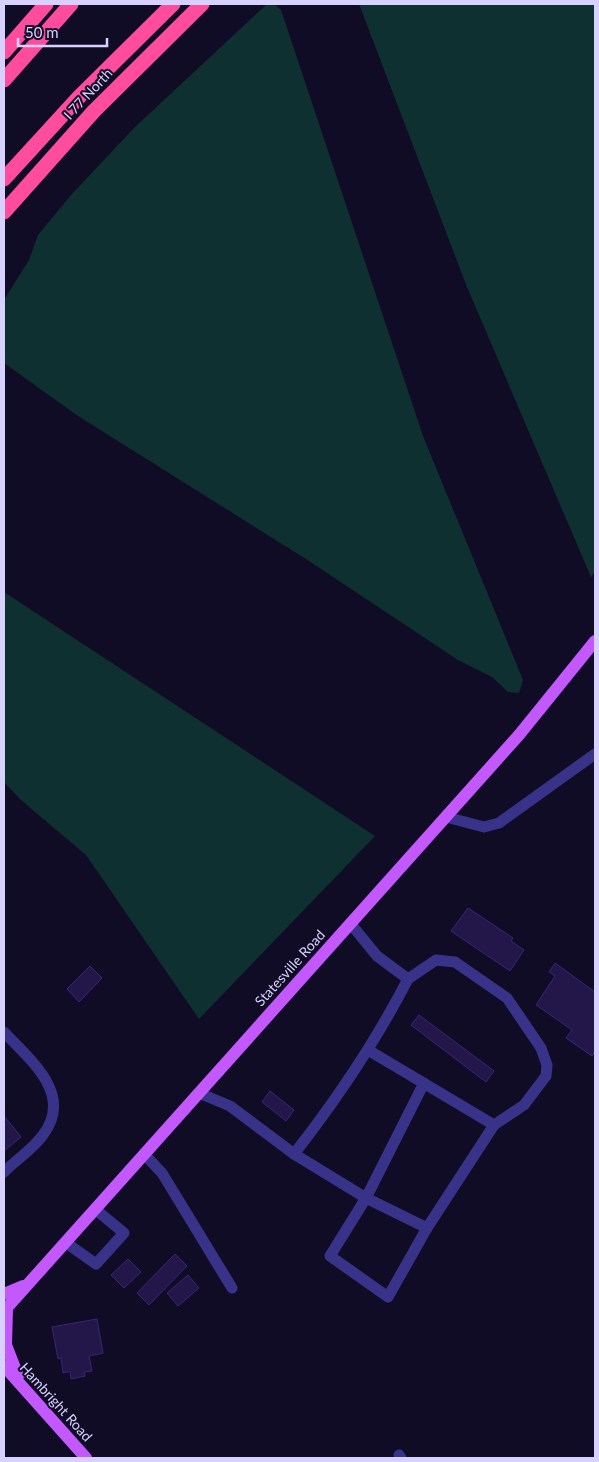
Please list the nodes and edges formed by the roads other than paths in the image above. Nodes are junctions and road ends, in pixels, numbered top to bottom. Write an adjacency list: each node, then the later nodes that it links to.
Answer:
1 (46, 4): 5 (highway)
2 (71, 4): 6 (highway)
3 (173, 4): 9 (highway)
4 (202, 4): 12 (highway, I 77 North)
5 (4, 52)
6 (22, 59): 7 (highway); 8 (highway)
7 (4, 80)
8 (4, 85)
9 (79, 97): 10 (highway); 11 (highway)
10 (4, 166)
11 (4, 179)
12 (4, 212)
13 (595, 641): 15 (main road, Statesville Road)
14 (595, 754): 15 (lane)
15 (446, 817): 16 (main road, Statesville Road)
16 (350, 924): 17 (lane); 21 (main road, Statesville Road)
17 (408, 979): 19 (lane); 22 (lane)
18 (4, 1032): 25 (lane)
19 (368, 1050): 20 (lane); 24 (lane)
20 (424, 1083): 22 (lane); 26 (lane)
21 (198, 1093): 23 (main road, Statesville Road); 24 (lane)
22 (494, 1125): 28 (lane)
23 (144, 1154): 27 (main road, Statesville Road); 31 (lane)
24 (294, 1154): 26 (lane)
25 (4, 1172)
26 (366, 1198): 28 (lane); 28 (lane)
27 (95, 1209): 29 (main road, Statesville Road); 29 (lane)
28 (427, 1228)
29 (65, 1242): 30 (main road, Statesville Road)
30 (28, 1284): 32 (main road); 33 (main road, Statesville Road)
31 (232, 1288)
32 (4, 1294)
33 (5, 1310): 36 (main road)
34 (4, 1366): 36 (main road, Hambright Road)
35 (4, 1379): 36 (main road)
36 (24, 1389): 37 (main road, Hambright Road)
37 (86, 1458)

